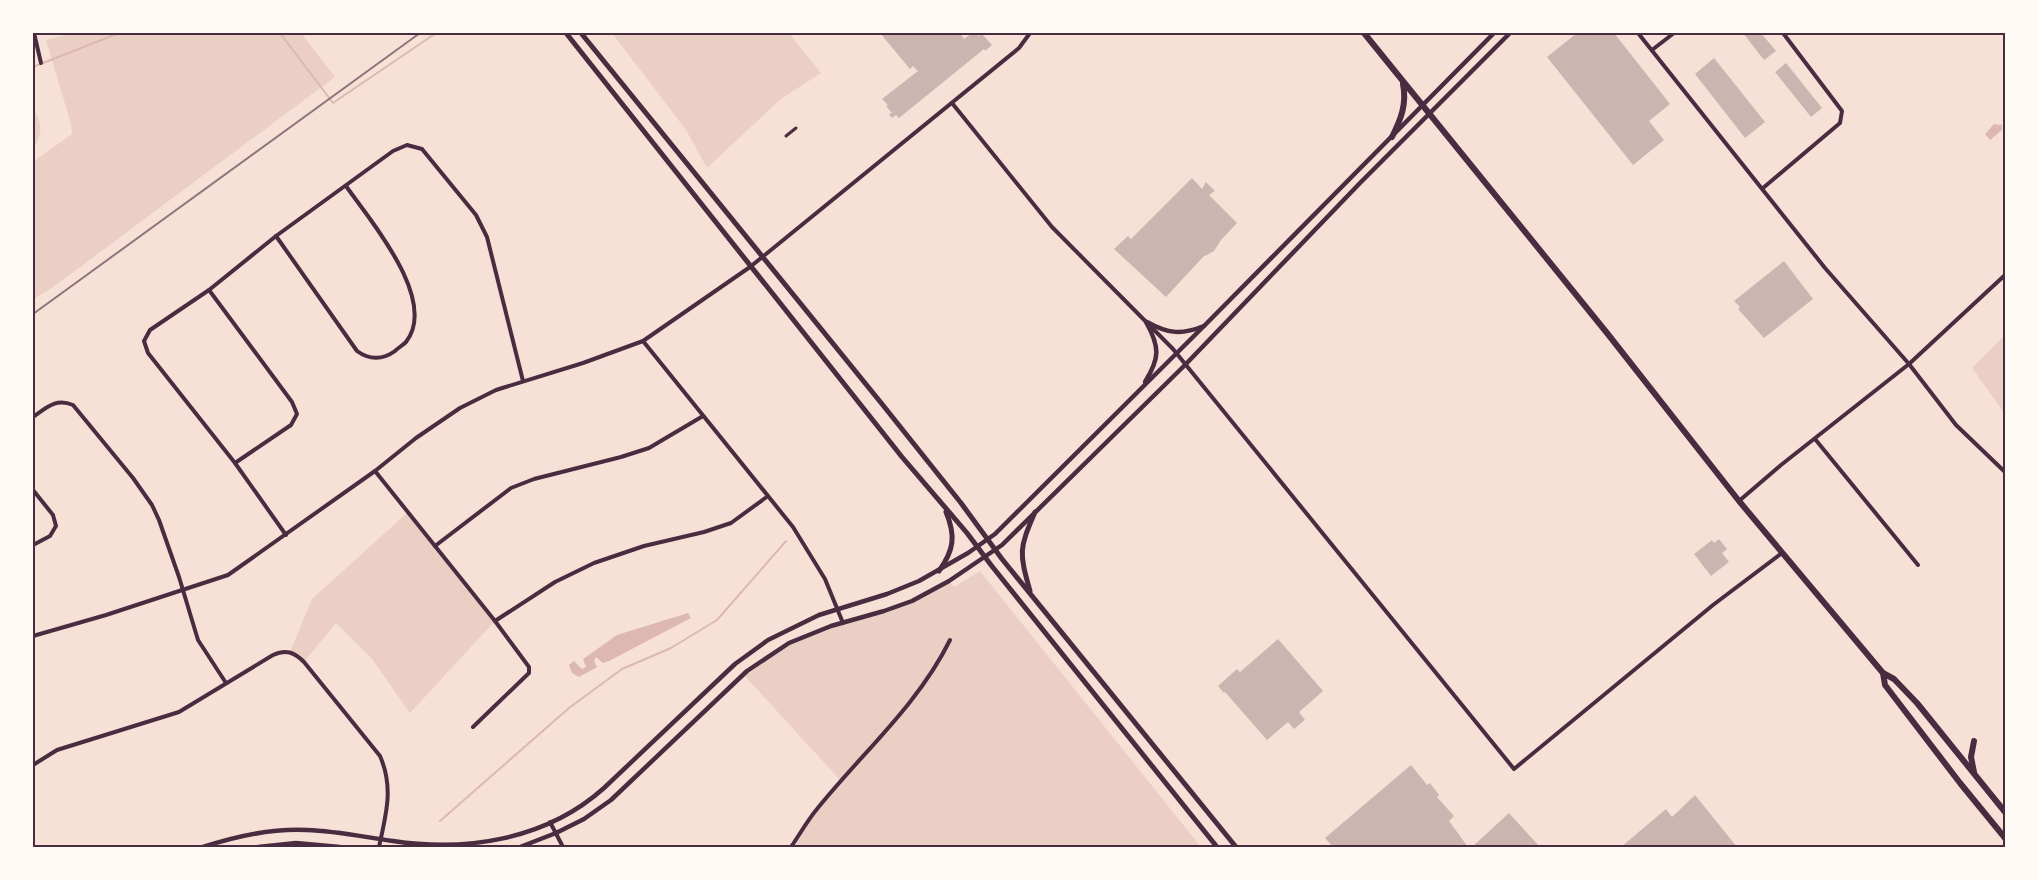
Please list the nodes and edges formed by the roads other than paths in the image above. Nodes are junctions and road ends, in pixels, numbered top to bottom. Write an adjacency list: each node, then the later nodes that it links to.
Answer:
1 (34, 33): 12 (street)
2 (566, 33): 24 (main road)
3 (581, 33): 23 (main road)
4 (1030, 33): 14 (street)
5 (1364, 33): 13 (main road)
6 (1494, 33): 15 (street)
7 (1510, 33): 16 (street)
8 (1638, 33): 11 (street)
9 (1674, 33): 11 (street)
10 (1783, 33): 21 (street)
11 (1652, 50): 21 (street)
12 (41, 63)
13 (1402, 80): 15 (main road); 19 (main road)
14 (952, 103): 23 (street); 27 (street)
15 (1422, 106): 16 (main road); 19 (street)
16 (1429, 114): 32 (street); 43 (main road)
17 (796, 128): 18 (street)
18 (786, 136)
19 (1392, 137): 28 (street)
20 (346, 186): 22 (street); 22 (street); 33 (street)
21 (1763, 188): 31 (street)
22 (276, 236): 26 (street)
23 (762, 257): 24 (street); 47 (main road)
24 (750, 267): 29 (street); 44 (main road)
25 (2005, 276): 31 (street)
26 (209, 290): 38 (street); 38 (street)
27 (1146, 322): 28 (street); 30 (street); 34 (street)
28 (1206, 324): 30 (street)
29 (643, 341): 33 (street); 35 (street)
30 (1176, 354): 32 (street); 34 (street)
31 (1909, 364): 37 (street); 40 (street)
32 (1185, 365): 45 (street); 52 (street)
33 (524, 381): 39 (street)
34 (1141, 389): 47 (street)
35 (703, 416): 42 (street); 49 (street)
36 (33, 417): 56 (street)
37 (1815, 439): 43 (street); 54 (street)
38 (235, 463): 46 (street)
39 (375, 471): 46 (street); 49 (street)
40 (2005, 472)
41 (33, 490): 48 (street)
42 (768, 496): 58 (street); 59 (street)
43 (1739, 501): 52 (main road)
44 (943, 505): 50 (main road); 55 (main road)
45 (1035, 512): 51 (street); 57 (main road)
46 (286, 535): 56 (street)
47 (988, 540): 50 (street); 51 (main road)
48 (33, 545)
49 (435, 546): 59 (street)
50 (978, 547): 53 (main road); 55 (street)
51 (995, 550): 53 (street); 57 (main road)
52 (1782, 553): 63 (main road)
53 (986, 558): 60 (street); 81 (main road)
54 (1918, 565)
55 (939, 571): 58 (street)
56 (182, 590): 61 (street); 64 (street)
57 (1031, 596): 82 (main road)
58 (838, 609): 60 (street); 70 (street)
59 (495, 621): 65 (street)
60 (843, 623): 71 (street)
61 (33, 636)
62 (950, 640): 80 (street)
63 (1883, 673): 68 (main road); 72 (main road)
64 (226, 683): 67 (street); 73 (street)
65 (473, 727)
66 (1974, 741): 68 (main road)
67 (33, 765)
68 (1975, 776): 69 (main road)
69 (2005, 813)
70 (550, 822): 71 (street); 73 (street)
71 (556, 833): 78 (street); 79 (street)
72 (2005, 838)
73 (381, 840): 74 (street); 77 (street)
74 (203, 847)
75 (258, 847): 76 (street)
76 (340, 847)
77 (379, 847)
78 (520, 847)
79 (563, 847)
80 (791, 847)
81 (1217, 847)
82 (1236, 847)

